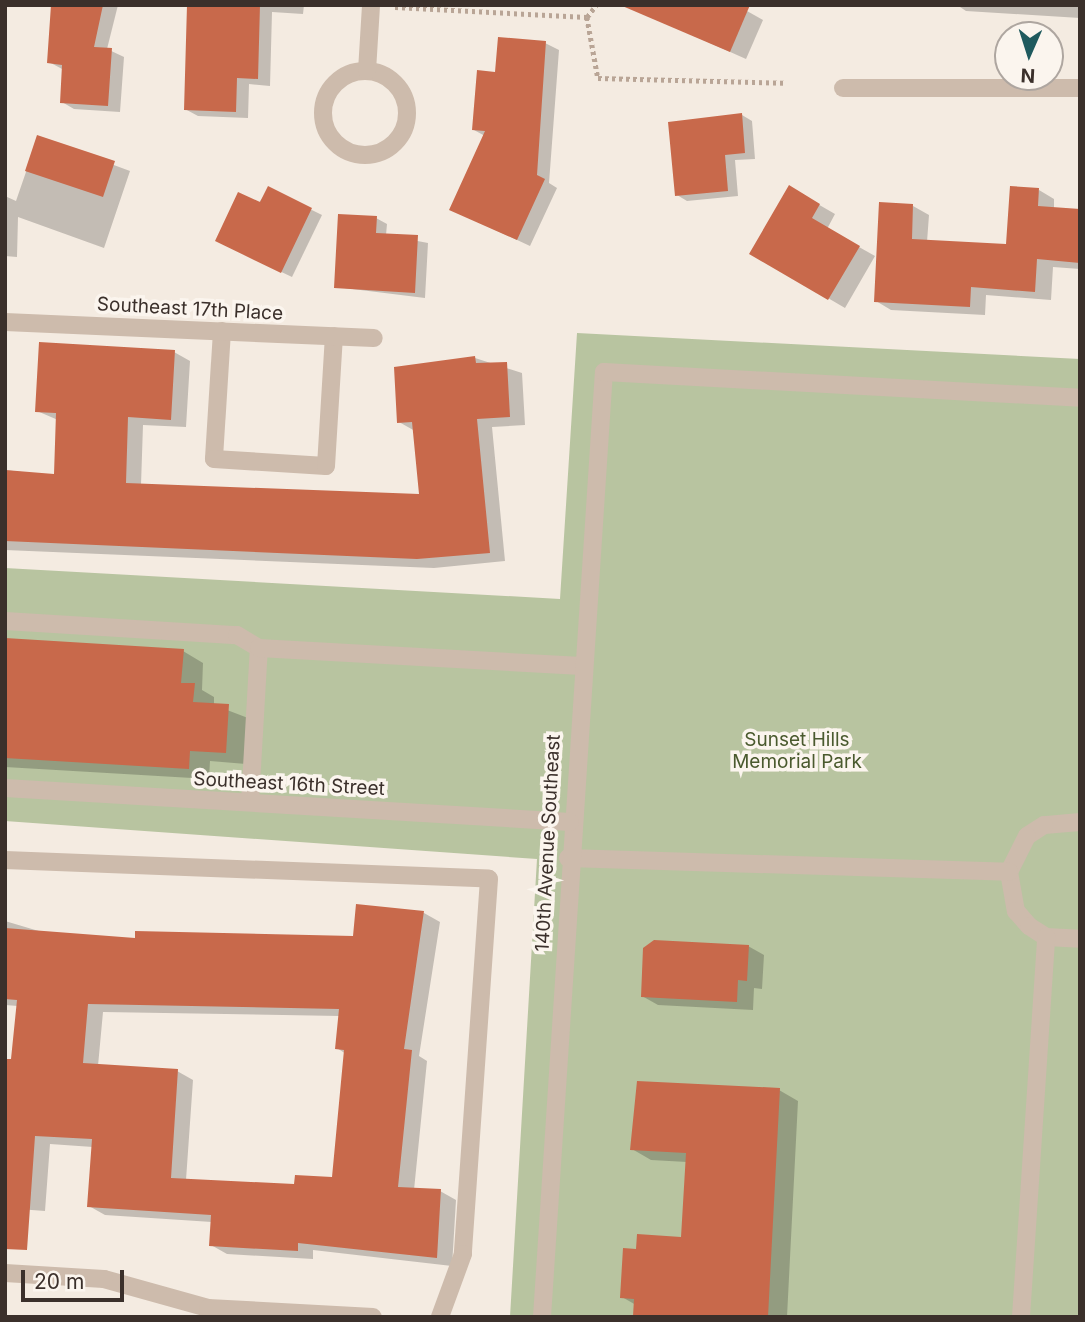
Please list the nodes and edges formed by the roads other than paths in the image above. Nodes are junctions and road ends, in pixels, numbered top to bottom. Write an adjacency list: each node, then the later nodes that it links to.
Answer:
1 (371, 5): 2 (street)
2 (367, 71): 2 (street)
3 (843, 88): 4 (street)
4 (1080, 88)
5 (5, 322): 6 (street, Southeast 17th Place)
6 (222, 331): 7 (street, Southeast 17th Place); 7 (street)
7 (334, 336): 8 (street, Southeast 17th Place)
8 (374, 338)
9 (1080, 398): 12 (street, 140th Avenue Southeast)
10 (5, 621): 11 (street)
11 (259, 648): 12 (street); 14 (street)
12 (581, 666): 15 (street, 140th Avenue Southeast)
13 (5, 788): 14 (street, Southeast 16th Street)
14 (250, 802): 15 (street, Southeast 16th Street)
15 (570, 821): 17 (street, 140th Avenue Southeast)
16 (1080, 822): 19 (street)
17 (568, 858): 19 (street); 25 (street, 140th Avenue Southeast)
18 (5, 860): 24 (street)
19 (1009, 872): 20 (street)
20 (1046, 937): 21 (street); 26 (street)
21 (1080, 939)
22 (5, 1273): 23 (street)
23 (373, 1317)
24 (440, 1317)
25 (542, 1317)
26 (1021, 1317)

